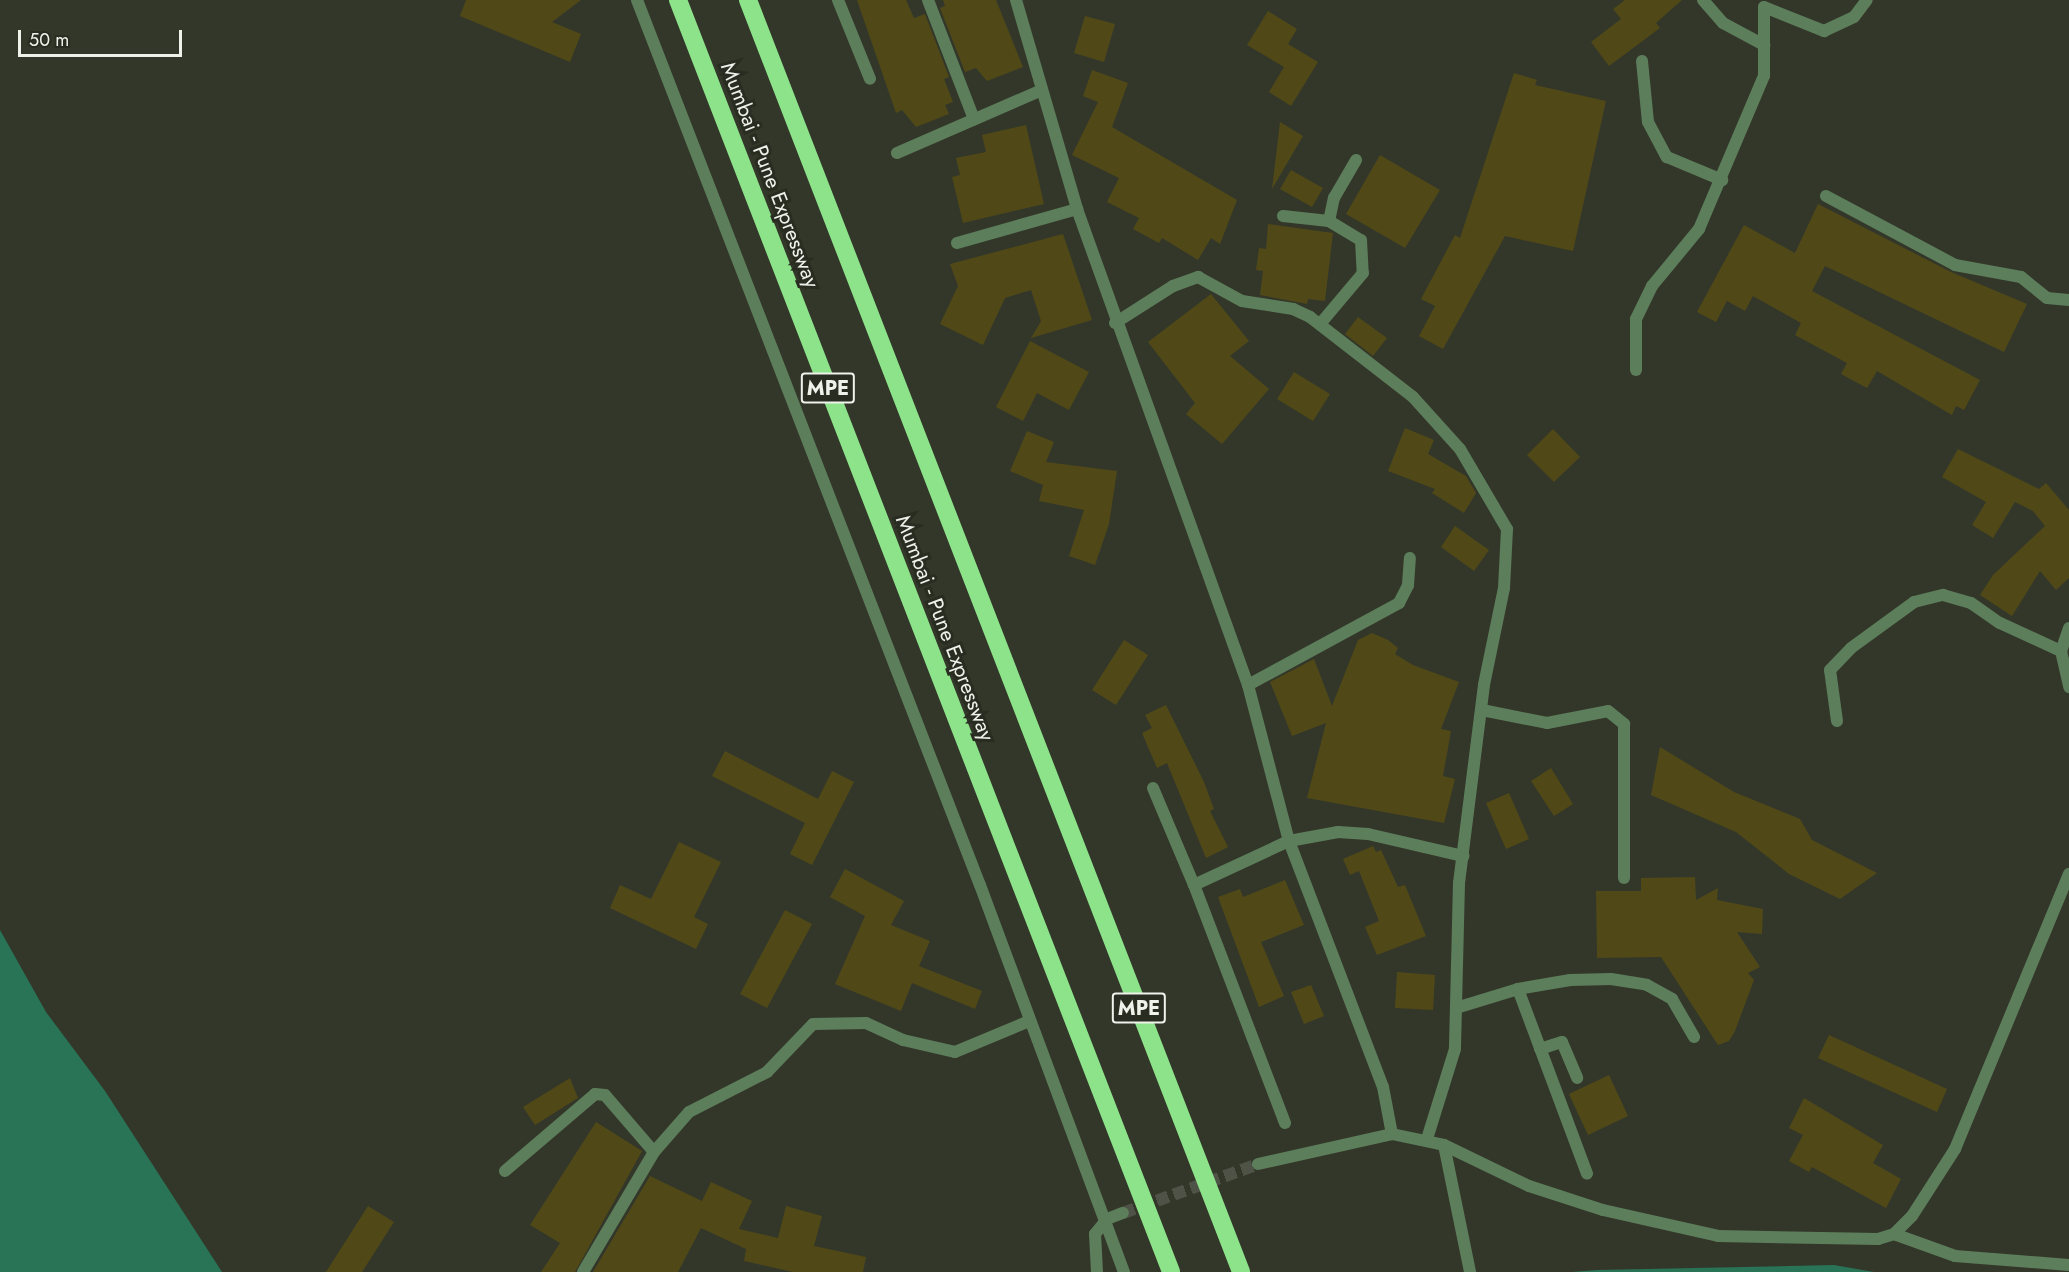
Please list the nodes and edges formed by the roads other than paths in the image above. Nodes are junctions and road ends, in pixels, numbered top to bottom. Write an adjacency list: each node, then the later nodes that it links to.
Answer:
1 (637, 0): 41 (street)
2 (678, 0): 60 (highway, Mumbai - Pune Expressway / MPE)
3 (748, 0): 61 (highway, Mumbai - Pune Expressway / MPE)
4 (838, 0): 11 (street)
5 (928, 0): 13 (street)
6 (1016, 0): 12 (street)
7 (1703, 0): 9 (street)
8 (1867, 0): 9 (street)
9 (1764, 45): 16 (street)
10 (1642, 61): 16 (street)
11 (870, 79)
12 (1042, 90): 13 (street); 18 (street)
13 (974, 119): 14 (street)
14 (897, 153)
15 (1356, 160): 20 (street)
16 (1722, 180): 25 (street)
17 (1826, 196): 22 (street)
18 (1077, 209): 21 (street); 23 (street)
19 (1283, 216): 20 (street)
20 (1329, 221): 24 (street)
21 (957, 243)
22 (2069, 300)
23 (1115, 323): 24 (street); 29 (street)
24 (1320, 324): 31 (street)
25 (1636, 370)
26 (1410, 558): 29 (street)
27 (2069, 628): 28 (street)
28 (2061, 651): 30 (street); 32 (street)
29 (1248, 685): 34 (street)
30 (2069, 687)
31 (1482, 710): 35 (street); 37 (street)
32 (1837, 721)
33 (1153, 788): 38 (street)
34 (1288, 841): 35 (street); 38 (street); 46 (street)
35 (1463, 856): 40 (street)
36 (2069, 874): 55 (street)
37 (1624, 878)
38 (1194, 885): 45 (street)
39 (1518, 989): 40 (street); 42 (street); 43 (street)
40 (1456, 1008): 47 (street)
41 (1029, 1021): 49 (street); 54 (street)
42 (1694, 1036)
43 (1540, 1049): 44 (street); 52 (street)
44 (1577, 1077)
45 (1285, 1123)
46 (1392, 1134): 47 (street); 50 (street)
47 (1427, 1139): 48 (street)
48 (1444, 1145): 55 (street); 62 (street)
49 (654, 1152): 51 (street); 57 (street)
50 (1258, 1164)
51 (505, 1171)
52 (1587, 1174)
53 (1123, 1213): 54 (street)
54 (1107, 1219): 58 (street); 59 (street)
55 (1894, 1234): 56 (street)
56 (2069, 1264)
57 (583, 1272)
58 (1097, 1272)
59 (1124, 1272)
60 (1171, 1272)
61 (1241, 1272)
62 (1470, 1272)

